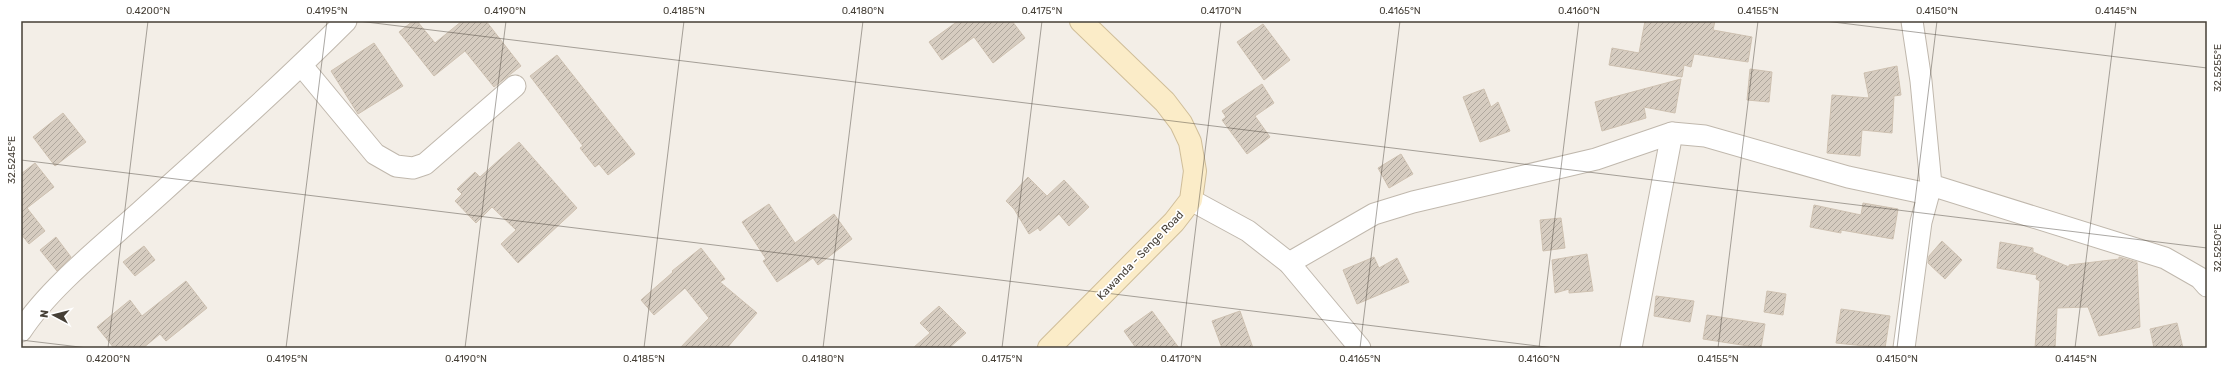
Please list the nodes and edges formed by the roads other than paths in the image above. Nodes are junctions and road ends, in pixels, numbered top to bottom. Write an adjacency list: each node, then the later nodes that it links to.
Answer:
1 (346, 21): 4 (street)
2 (1081, 21): 8 (street, Kawanda - Senge Road)
3 (1912, 21): 7 (street)
4 (302, 66): 5 (street); 11 (street)
5 (515, 86)
6 (1672, 133): 7 (street); 9 (street); 14 (street)
7 (1930, 189): 10 (street); 15 (street)
8 (1191, 200): 9 (street); 12 (street, Kawanda - Senge Road)
9 (1289, 263): 13 (street)
10 (2207, 286)
11 (21, 331)
12 (1049, 348)
13 (1360, 348)
14 (1631, 348)
15 (1904, 348)

